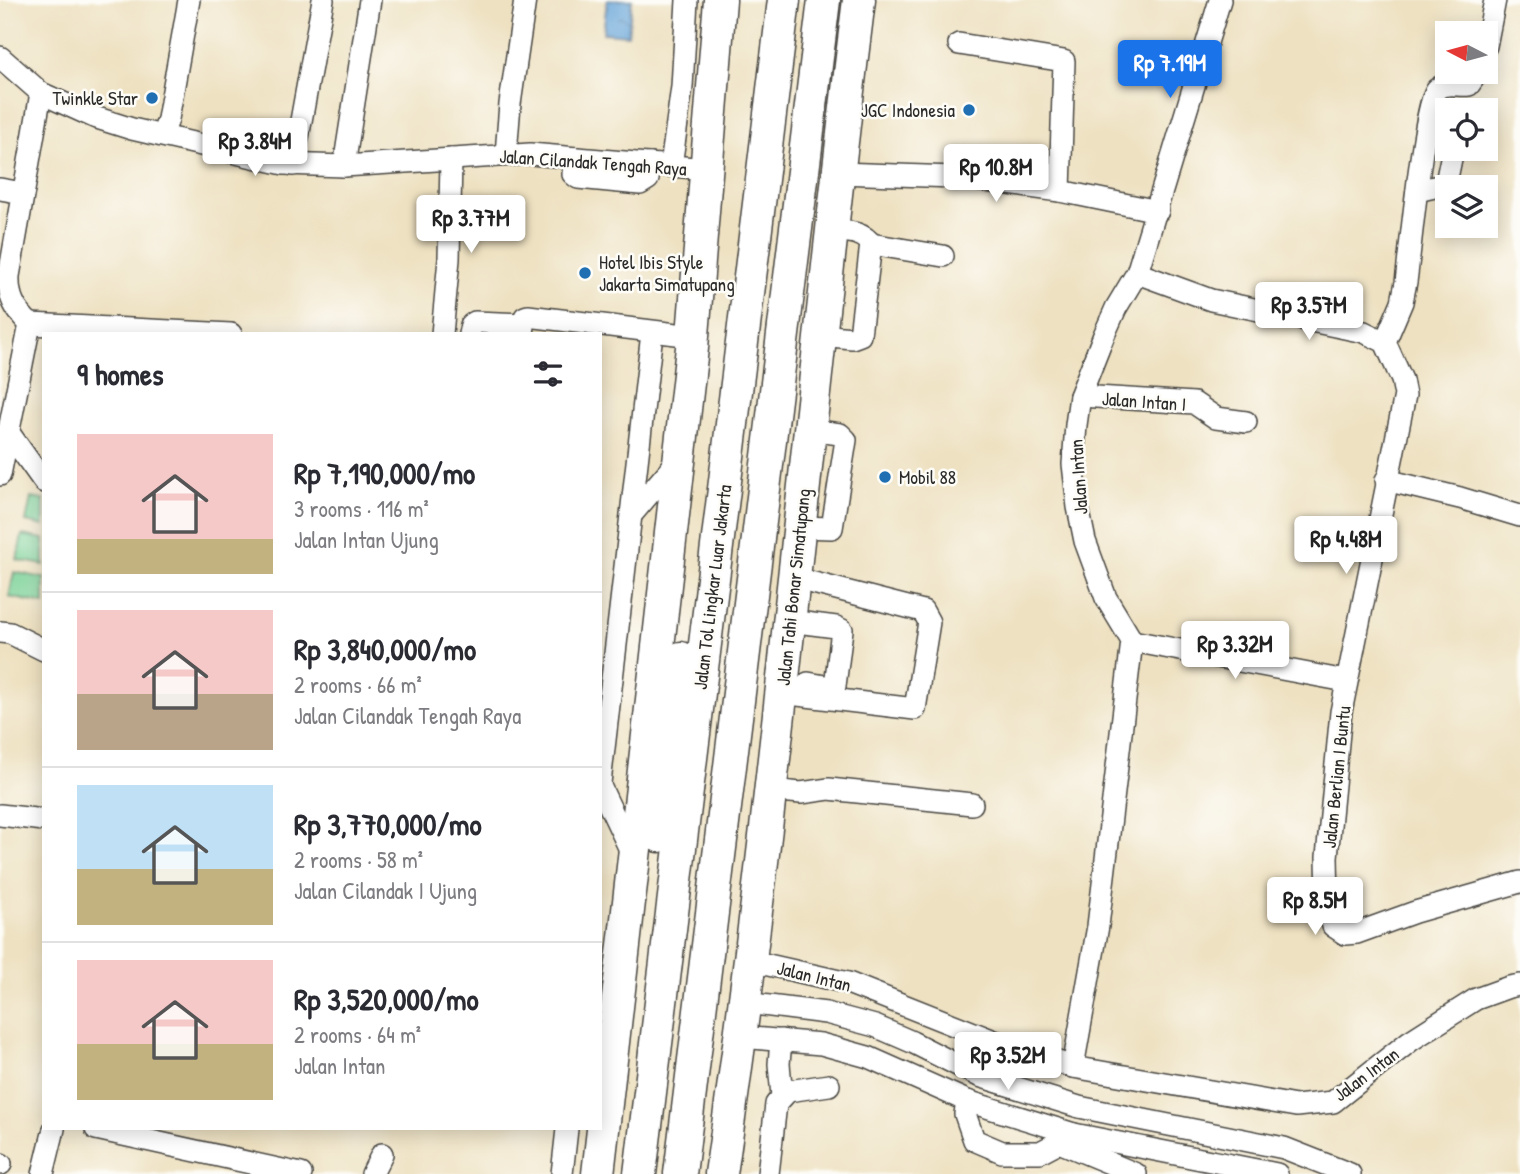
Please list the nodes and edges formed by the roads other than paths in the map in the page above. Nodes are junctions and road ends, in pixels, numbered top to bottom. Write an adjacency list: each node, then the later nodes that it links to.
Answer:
1 (189, 0): 20 (street)
2 (323, 0): 24 (street)
3 (370, 0): 26 (street)
4 (525, 0): 22 (street)
5 (687, 0): 28 (street)
6 (720, 0): 25 (highway)
7 (740, 0): 25 (highway)
8 (772, 0): 15 (highway)
9 (784, 0): 15 (highway, Jalan Tol Lingkar Luar Jakarta)
10 (824, 0): 47 (highway, Jalan Tol Lingkar Luar Jakarta)
11 (859, 0): 29 (highway, Jalan Tahi Bonar Simatupang)
12 (1220, 0): 34 (street, Jalan Intan)
13 (1495, 0): 14 (street)
14 (1491, 21)
15 (780, 32): 21 (highway, Jalan Tol Lingkar Luar Jakarta)
16 (959, 44): 31 (street)
17 (0, 57): 19 (street, Jalan Cilandak Tengah Raya)
18 (1470, 84): 32 (street)
19 (41, 93): 20 (street, Jalan Cilandak Tengah Raya); 33 (street)
20 (163, 134): 24 (street, Jalan Cilandak Tengah Raya)
21 (767, 139): 96 (highway); 97 (highway, Jalan Tol Lingkar Luar Jakarta)
22 (506, 154): 27 (street, Jalan Cilandak Tengah Raya); 28 (street, Jalan Cilandak Tengah Raya)
23 (1450, 161): 32 (street)
24 (293, 165): 26 (street, Jalan Cilandak Tengah Raya)
25 (707, 165): 28 (street, Jalan Cilandak Tengah Raya); 46 (highway)
26 (344, 166): 27 (street, Jalan Cilandak Tengah Raya)
27 (451, 166): 42 (street)
28 (671, 166)
29 (838, 173): 31 (street); 35 (highway, Jalan Tahi Bonar Simatupang)
30 (0, 189): 33 (street)
31 (1060, 191): 34 (street)
32 (1417, 191): 48 (street)
33 (23, 193): 39 (street)
34 (1158, 211): 38 (street, Jalan Intan)
35 (832, 230): 36 (street); 45 (highway, Jalan Tahi Bonar Simatupang)
36 (871, 244): 37 (street); 45 (street)
37 (943, 256)
38 (1137, 273): 48 (street); 49 (street, Jalan Intan)
39 (30, 324): 41 (street); 51 (street)
40 (524, 329): 43 (street); 44 (street)
41 (191, 332)
42 (442, 332)
43 (469, 332)
44 (651, 332): 46 (street); 56 (street)
45 (820, 334): 58 (highway, Jalan Tahi Bonar Simatupang)
46 (693, 335): 52 (highway)
47 (782, 342): 98 (highway, Jalan Tol Lingkar Luar Jakarta); 99 (highway)
48 (1385, 342): 55 (street)
49 (1080, 397): 50 (street, Jalan Intan I); 61 (street, Jalan Intan)
50 (1246, 422)
51 (9, 433): 53 (street); 54 (street)
52 (680, 458): 56 (street); 71 (highway)
53 (0, 475)
54 (42, 479)
55 (1386, 480): 57 (street); 63 (street)
56 (633, 513): 65 (street)
57 (1520, 516)
58 (794, 578): 59 (highway, Jalan Tahi Bonar Simatupang); 64 (street)
59 (789, 621): 64 (highway, Jalan Tahi Bonar Simatupang); 64 (street)
60 (0, 632): 62 (street)
61 (1132, 641): 63 (street); 78 (street)
62 (42, 649)
63 (1346, 681): 72 (street, Jalan Berlian I Buntu)
64 (782, 685): 67 (highway, Jalan Tahi Bonar Simatupang)
65 (602, 768)
66 (602, 788): 71 (street)
67 (770, 790): 68 (street); 73 (highway, Jalan Tahi Bonar Simatupang)
68 (972, 804)
69 (0, 815): 70 (street)
70 (42, 820)
71 (634, 858): 75 (highway)
72 (1520, 882)
73 (751, 961): 76 (highway, Jalan Tahi Bonar Simatupang); 78 (street, Jalan Intan)
74 (1520, 985): 78 (street, Jalan Intan)
75 (609, 1002): 79 (highway)
76 (759, 1004): 77 (highway, Jalan Tahi Bonar Simatupang); 90 (street)
77 (763, 1038): 81 (street); 82 (street); 100 (highway, Jalan Tahi Bonar Simatupang)
78 (1073, 1068)
79 (604, 1084): 83 (highway)
80 (829, 1085): 81 (street)
81 (782, 1096): 101 (street)
82 (967, 1101): 88 (street); 88 (street)
83 (602, 1114)
84 (54, 1130): 91 (street)
85 (101, 1130): 92 (street)
86 (567, 1130): 94 (street)
87 (601, 1130): 95 (highway)
88 (1066, 1138): 102 (street); 103 (street)
89 (382, 1154): 93 (street)
90 (1317, 1167): 104 (street)
91 (43, 1174)
92 (301, 1174)
93 (372, 1174)
94 (562, 1174)
95 (598, 1174)
96 (617, 1174)
97 (640, 1174)
98 (680, 1174)
99 (711, 1174)
100 (720, 1174)
101 (768, 1174)
102 (1136, 1174)
103 (1277, 1174)
104 (1350, 1174)

